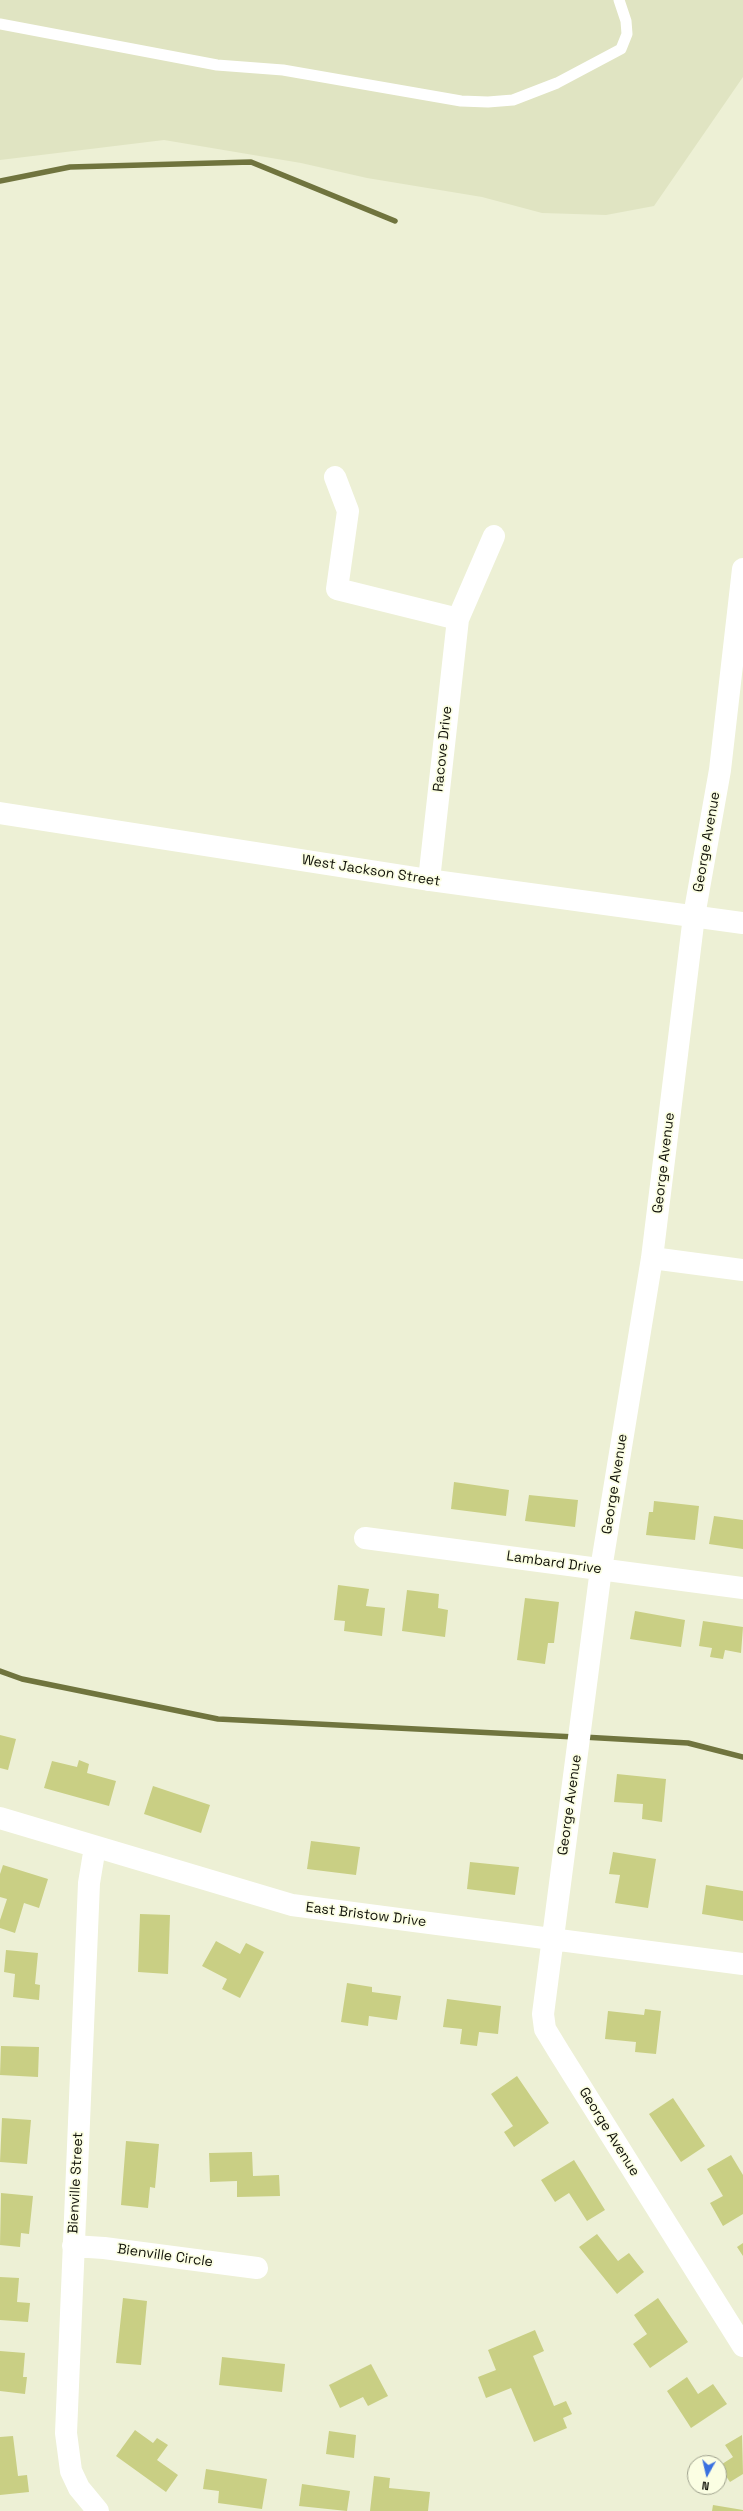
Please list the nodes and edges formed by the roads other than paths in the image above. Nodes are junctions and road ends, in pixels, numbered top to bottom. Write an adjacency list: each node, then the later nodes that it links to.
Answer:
1 (619, 0): 2 (lane)
2 (0, 24)
3 (335, 477): 6 (street)
4 (494, 536): 6 (street, Racove Drive)
5 (743, 569): 7 (street, George Avenue)
6 (458, 619): 10 (street, Racove Drive)
7 (740, 623): 8 (street, George Avenue)
8 (738, 657): 11 (street, George Avenue)
9 (0, 813): 10 (street, West Jackson Street)
10 (429, 880): 11 (street, West Jackson Street)
11 (694, 916): 12 (street, West Jackson Street); 13 (street, George Avenue)
12 (743, 923)
13 (652, 1258): 14 (street); 16 (street, George Avenue)
14 (743, 1270)
15 (365, 1538): 16 (street, Lambard Drive)
16 (601, 1569): 17 (street, Lambard Drive); 20 (street, George Avenue)
17 (743, 1588)
18 (0, 1818): 19 (street, East Bristow Drive)
19 (95, 1846): 20 (street, East Bristow Drive); 22 (street, Bienville Street)
20 (552, 1939): 21 (street, East Bristow Drive); 24 (street, George Avenue)
21 (743, 1964)
22 (73, 2246): 23 (street, Bienville Circle); 25 (street, Bienville Street)
23 (257, 2268)
24 (743, 2346)
25 (98, 2511)

